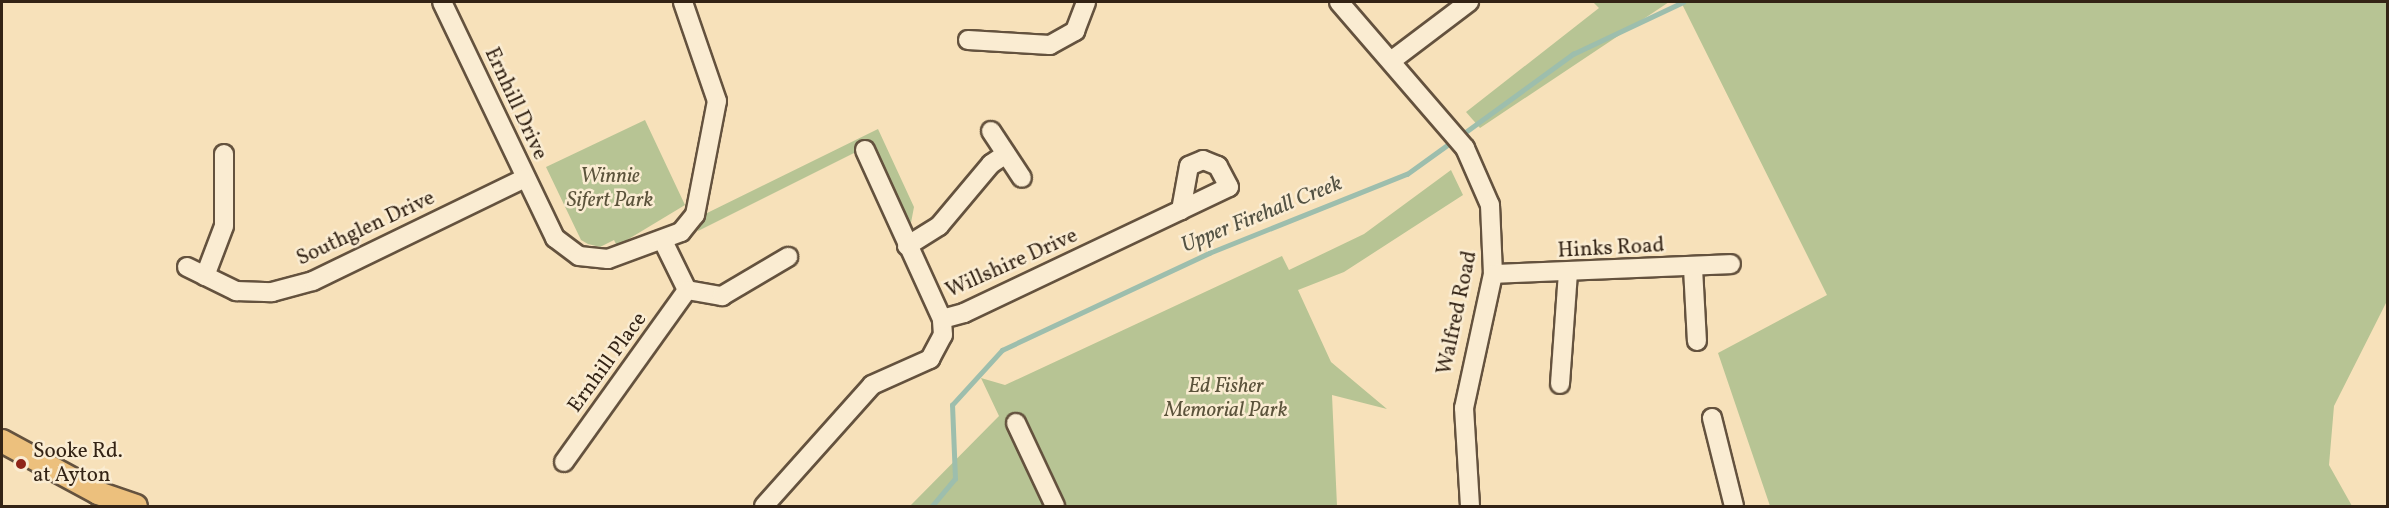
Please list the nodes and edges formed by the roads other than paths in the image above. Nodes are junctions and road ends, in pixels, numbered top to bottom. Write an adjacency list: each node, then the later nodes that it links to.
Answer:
1 (442, 2): 12 (street, Ernhill Drive)
2 (683, 2): 15 (street, Ernhill Drive)
3 (1086, 2): 6 (street)
4 (1339, 2): 7 (street, Walfred Road)
5 (1469, 2): 7 (street)
6 (968, 40)
7 (1391, 61): 22 (street, Walfred Road)
8 (991, 131): 11 (street)
9 (865, 150): 16 (street)
10 (224, 154): 23 (street)
11 (1006, 154): 13 (street); 16 (street)
12 (525, 178): 15 (street, Ernhill Drive); 23 (street, Southglen Drive)
13 (1022, 178)
14 (1181, 210): 25 (street, Willshire Drive)
15 (663, 241): 24 (street)
16 (908, 246): 25 (street)
17 (788, 257): 24 (street)
18 (1731, 264): 20 (street, Hinks Road)
19 (187, 267): 23 (street, Southglen Drive)
20 (1693, 268): 21 (street, Hinks Road); 26 (street)
21 (1568, 273): 22 (street, Hinks Road); 27 (street)
22 (1493, 274): 35 (street, Walfred Road)
23 (205, 276)
24 (687, 290): 31 (street, Ernhill Place)
25 (942, 319): 33 (street, Willshire Drive)
26 (1697, 341)
27 (1560, 384)
28 (1712, 418): 36 (street)
29 (1016, 423): 34 (street)
30 (2, 441): 32 (main road)
31 (564, 462)
32 (136, 507)
33 (764, 507)
34 (1055, 507)
35 (1470, 507)
36 (1734, 507)

